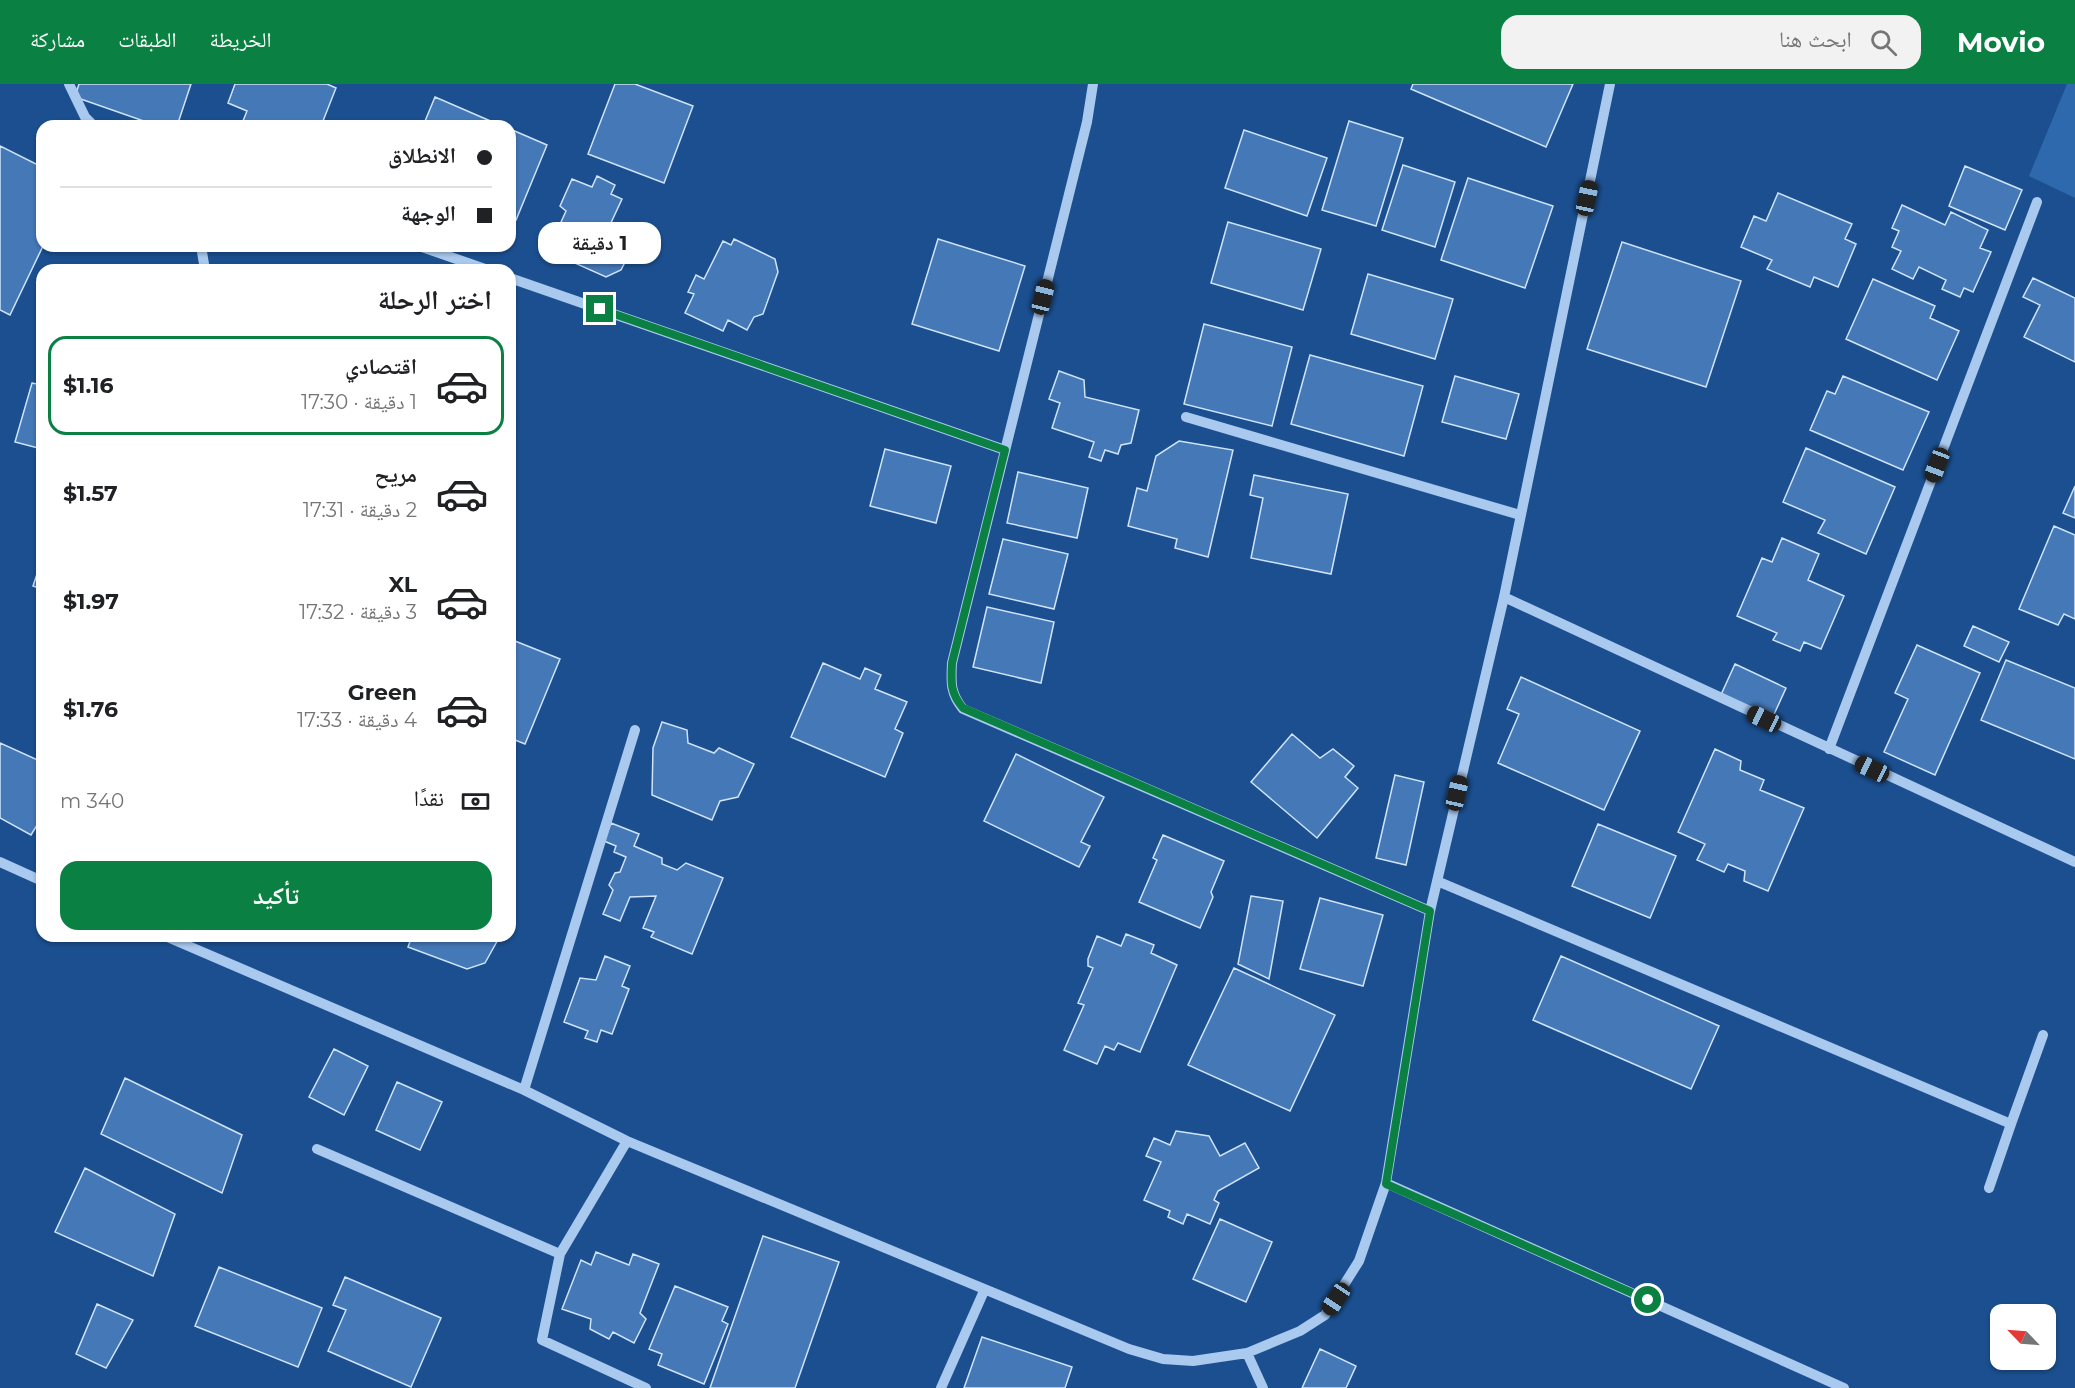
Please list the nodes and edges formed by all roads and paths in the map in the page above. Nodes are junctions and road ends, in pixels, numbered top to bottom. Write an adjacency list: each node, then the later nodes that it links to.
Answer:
1 (69, 84): 4 (street)
2 (1093, 84): 10 (street)
3 (1610, 84): 11 (street)
4 (88, 120)
5 (2037, 202): 14 (street)
6 (436, 252): 7 (street)
7 (471, 264)
8 (516, 280): 10 (street)
9 (1186, 417): 11 (street)
10 (1005, 450): 19 (street)
11 (1520, 515): 12 (street)
12 (1504, 597): 14 (street); 18 (street)
13 (635, 730): 22 (street)
14 (1829, 749): 16 (street)
15 (0, 862): 17 (street)
16 (2075, 862)
17 (36, 878)
18 (1437, 881): 19 (street); 23 (street)
19 (1430, 911): 26 (street)
20 (179, 942): 22 (street)
21 (2043, 1035): 23 (street)
22 (524, 1090): 24 (street)
23 (2011, 1124): 27 (street)
24 (627, 1141): 28 (street); 29 (street)
25 (317, 1149): 28 (street)
26 (1386, 1184): 30 (street); 34 (street)
27 (1989, 1188)
28 (560, 1254): 31 (street)
29 (984, 1291): 30 (street); 32 (street)
30 (1247, 1353): 33 (street)
31 (646, 1388)
32 (941, 1388)
33 (1263, 1388)
34 (1844, 1388)

